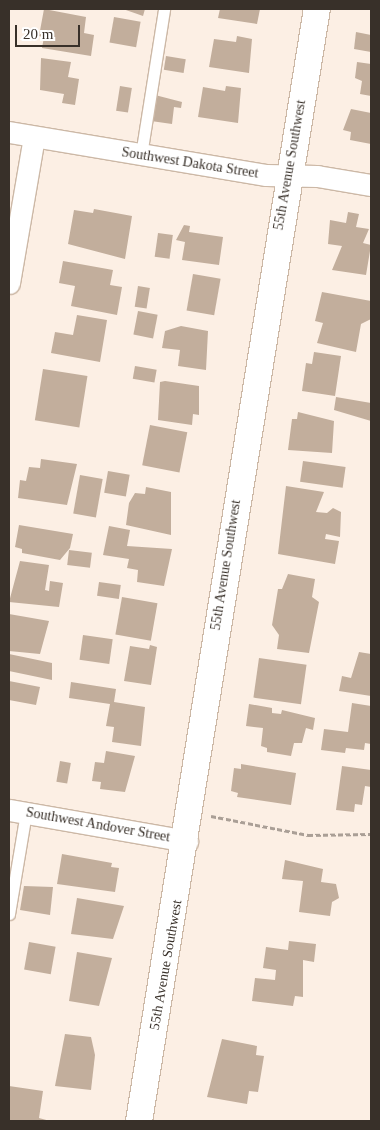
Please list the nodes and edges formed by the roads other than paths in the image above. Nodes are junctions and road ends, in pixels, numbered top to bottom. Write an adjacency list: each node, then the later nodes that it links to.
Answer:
1 (164, 9): 5 (lane)
2 (316, 9): 6 (street, 55th Avenue Southwest)
3 (9, 132): 4 (street, Southwest Dakota Street)
4 (34, 137): 5 (street, Southwest Dakota Street); 8 (street)
5 (141, 155): 6 (street, Southwest Dakota Street)
6 (288, 174): 7 (street, Southwest Dakota Street); 10 (street, 55th Avenue Southwest)
7 (371, 185)
8 (9, 283)
9 (17, 811): 10 (street, Southwest Andover Street); 11 (lane)
10 (187, 841): 12 (street, 55th Avenue Southwest)
11 (9, 914)
12 (143, 1121)

